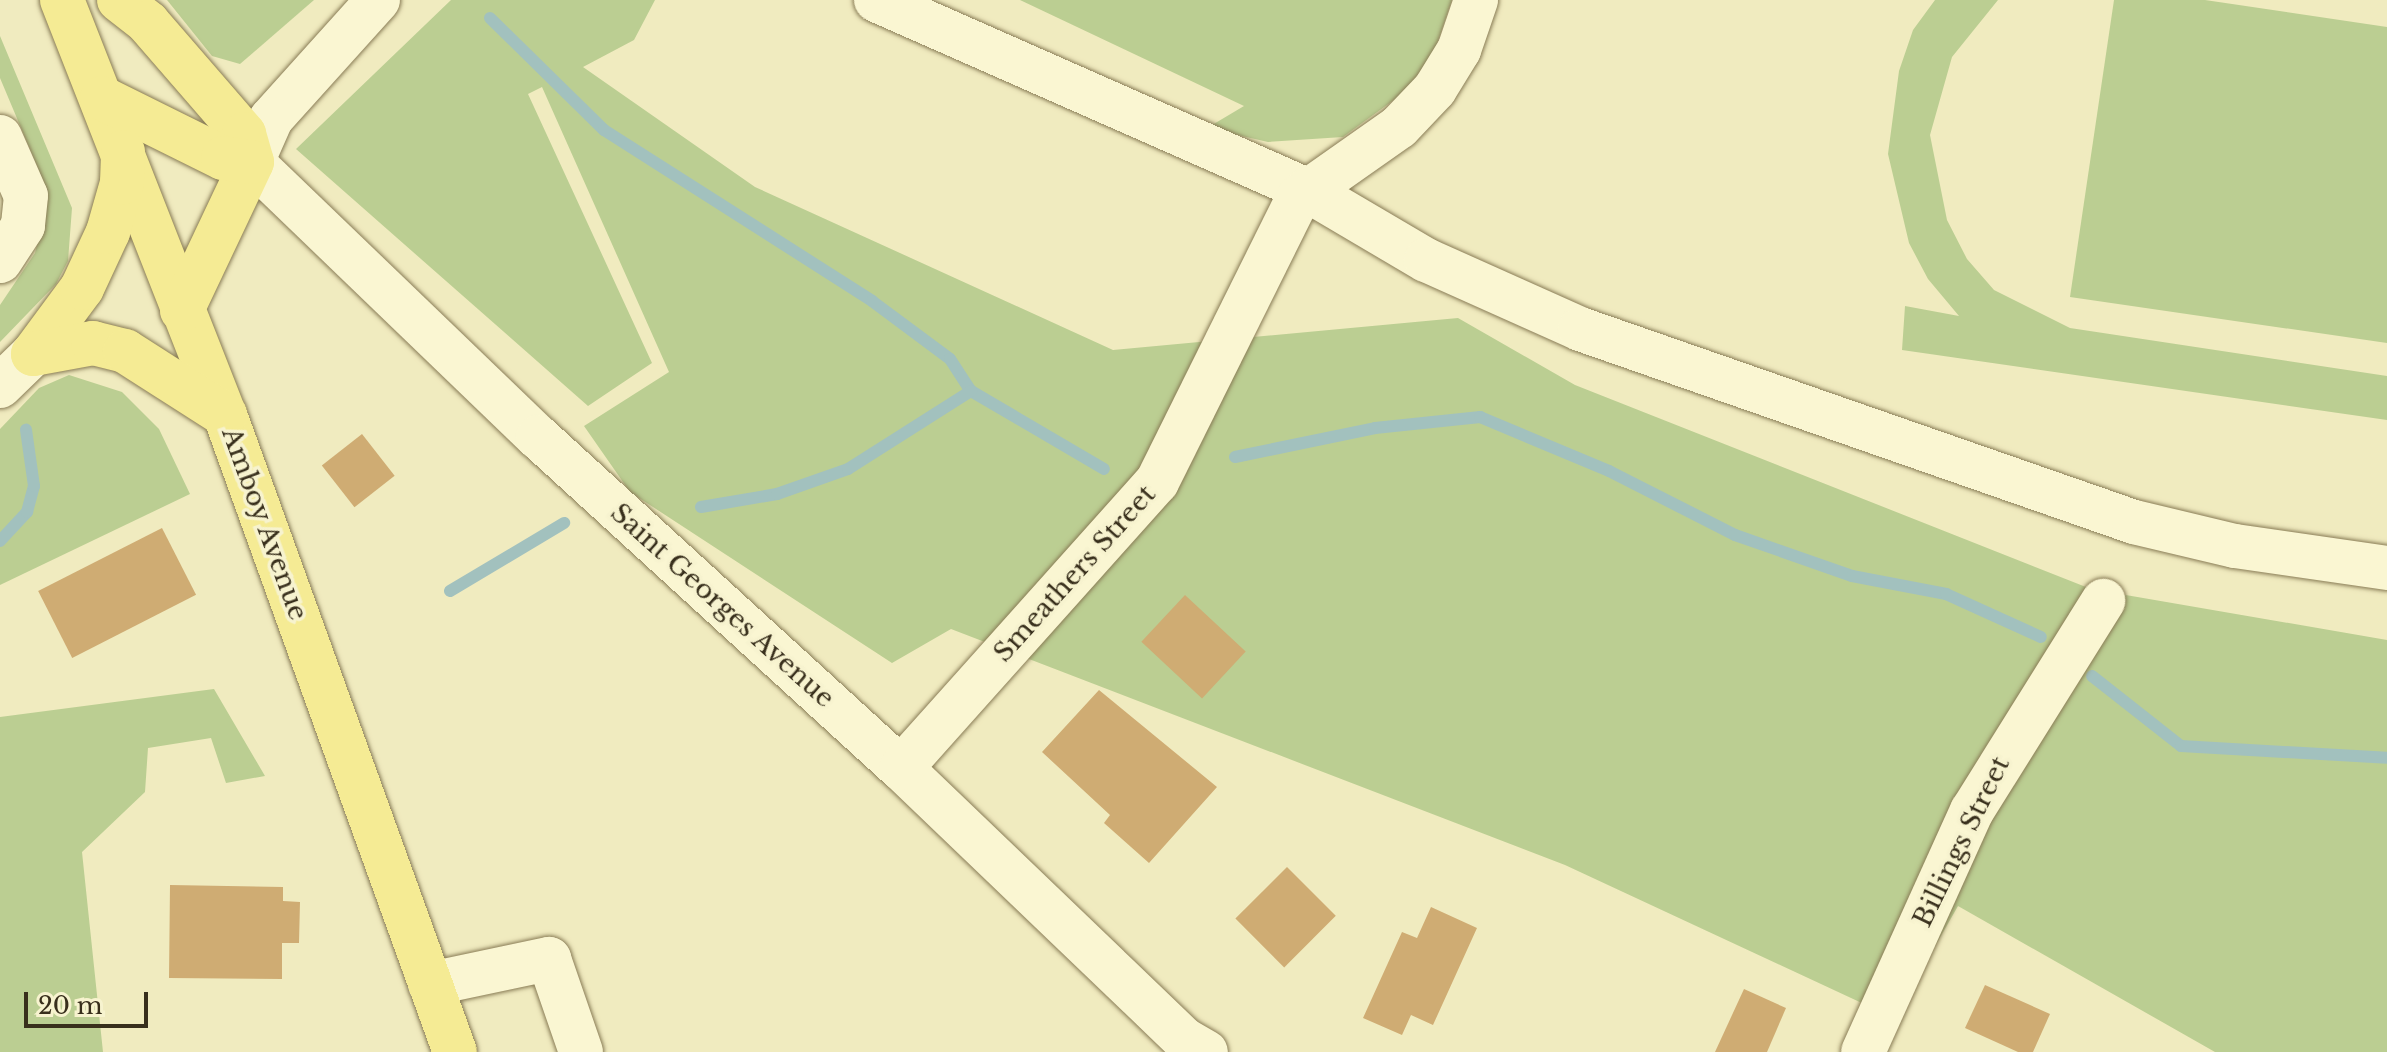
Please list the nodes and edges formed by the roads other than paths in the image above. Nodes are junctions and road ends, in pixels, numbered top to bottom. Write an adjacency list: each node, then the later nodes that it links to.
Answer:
1 (62, 0): 6 (main road, Amboy Avenue)
2 (119, 0): 9 (main road)
3 (378, 0): 9 (street)
4 (876, 0): 10 (street)
5 (1476, 0): 10 (street)
6 (102, 98): 8 (main road, Amboy Avenue); 9 (main road)
7 (0, 137): 11 (street)
8 (123, 151): 12 (main road, Amboy Avenue); 13 (main road)
9 (252, 162): 12 (main road); 18 (street, Saint Georges Avenue)
10 (1307, 190): 16 (street); 18 (street, Smeathers Street)
11 (0, 261)
12 (182, 310): 15 (main road, Amboy Avenue)
13 (33, 354): 14 (street); 15 (main road)
14 (0, 386)
15 (225, 415): 19 (main road, Amboy Avenue)
16 (2387, 568)
17 (2103, 601): 23 (street, Billings Street)
18 (901, 768): 20 (street, Saint Georges Avenue)
19 (430, 984): 21 (main road, Amboy Avenue); 22 (street)
20 (1192, 1048)
21 (455, 1052)
22 (581, 1052)
23 (1863, 1052)

